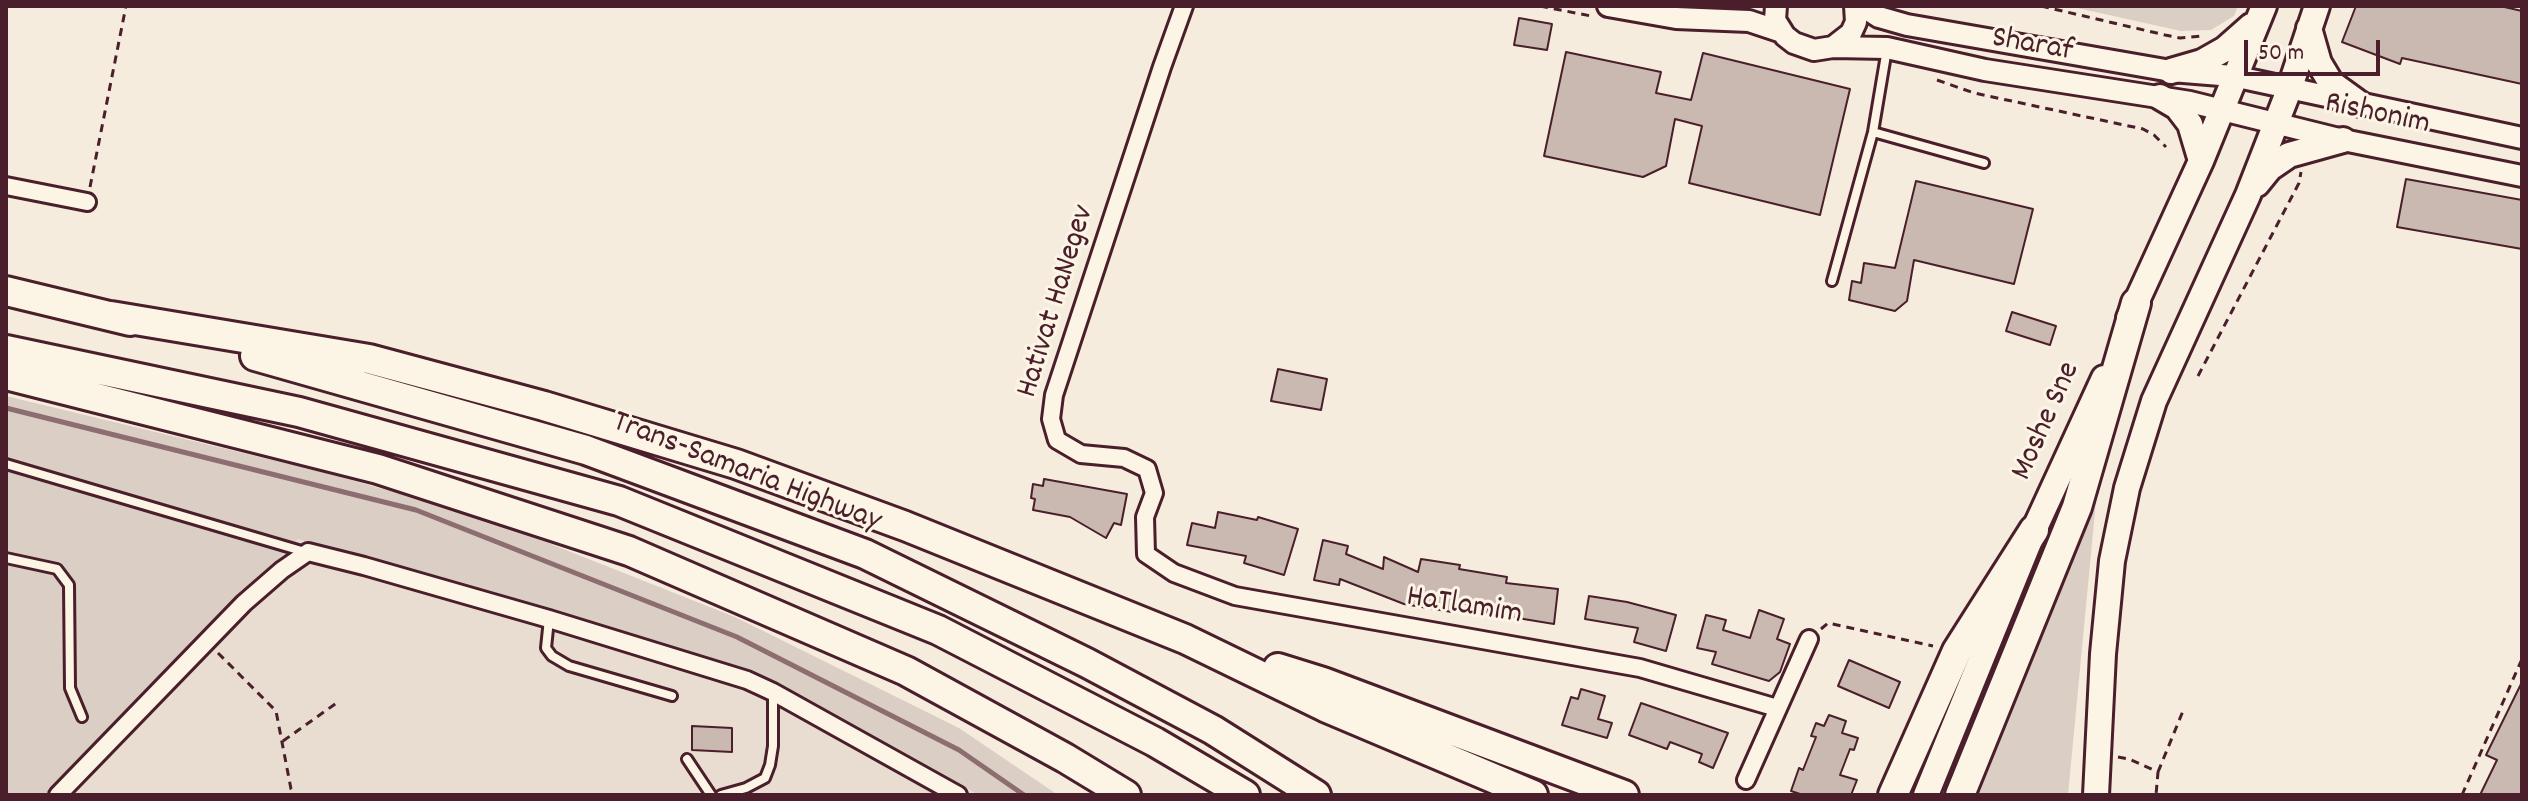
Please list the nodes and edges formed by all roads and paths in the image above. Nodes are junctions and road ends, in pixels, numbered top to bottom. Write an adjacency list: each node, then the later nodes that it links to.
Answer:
1 (126, 6): 30 (path)
2 (1184, 6): 41 (street, Hativat HaNegev)
3 (1608, 6): 10 (street)
4 (1776, 6): 10 (street)
5 (1855, 6): 11 (street)
6 (1862, 6): 14 (street, Sharaf)
7 (2041, 6): 13 (path)
8 (2261, 12): 13 (main road); 15 (main road, Moshe Sne)
9 (2313, 17): 16 (main road); 18 (main road)
10 (1782, 32): 11 (street, Sharaf)
11 (1833, 47): 12 (street, Sharaf)
12 (1887, 48): 17 (street, Sharaf); 21 (lane)
13 (2225, 49): 14 (main road)
14 (2171, 71): 15 (street, Sharaf)
15 (2233, 76): 16 (street, Rishonim); 19 (main road, Moshe Sne)
16 (2289, 90): 18 (street, Rishonim); 20 (main road)
17 (2160, 97): 19 (street, Sharaf); 24 (main road)
18 (2360, 104): 22 (street, Rishonim)
19 (2221, 110): 20 (street, Rishonim); 24 (main road, Moshe Sne)
20 (2276, 124): 23 (street, Rishonim); 29 (main road)
21 (1873, 132): 25 (lane); 31 (lane)
22 (2522, 138)
23 (2343, 140): 27 (street, Rishonim); 29 (main road)
24 (2201, 161): 33 (main road, Moshe Sne)
25 (1984, 163)
26 (2307, 166): 37 (path)
27 (2522, 176)
28 (6, 186): 30 (street)
29 (2248, 195): 56 (main road)
30 (87, 202)
31 (1832, 281)
32 (6, 291): 34 (highway)
33 (2136, 303): 39 (main road, Moshe Sne); 74 (highway)
34 (111, 316): 44 (highway); 69 (highway, Trans-Samaria Highway)
35 (6, 350): 68 (highway)
36 (6, 375): 57 (highway)
37 (2198, 376)
38 (6, 464): 40 (lane)
39 (2034, 530): 47 (highway); 73 (main road, Moshe Sne)
40 (308, 552): 43 (street); 46 (street)
41 (1146, 554): 52 (street, HaTlamim)
42 (6, 558): 54 (lane)
43 (549, 619): 49 (street); 50 (lane)
44 (1185, 639): 70 (highway); 71 (highway)
45 (1809, 639): 47 (path); 52 (street)
46 (207, 642): 55 (path); 61 (street)
47 (1957, 651): 72 (highway)
48 (2522, 659): 77 (path)
49 (773, 692): 64 (lane); 65 (street)
50 (672, 696)
51 (338, 702): 55 (path)
52 (1777, 708): 60 (street)
53 (2183, 711): 59 (path)
54 (82, 717)
55 (283, 741): 62 (path)
56 (2099, 753): 59 (path); 75 (main road)
57 (1065, 758): 66 (highway); 67 (highway)
58 (687, 759): 63 (lane)
59 (2158, 772): 76 (path)
60 (1746, 780)
61 (60, 794)
62 (295, 795)
63 (711, 795)
64 (721, 795)
65 (958, 795)
66 (1112, 795)
67 (1126, 795)
68 (1245, 795)
69 (1316, 795)
70 (1533, 795)
71 (1624, 795)
72 (1893, 795)
73 (1926, 795)
74 (1960, 795)
75 (2096, 795)
76 (2156, 795)
77 (2462, 795)

